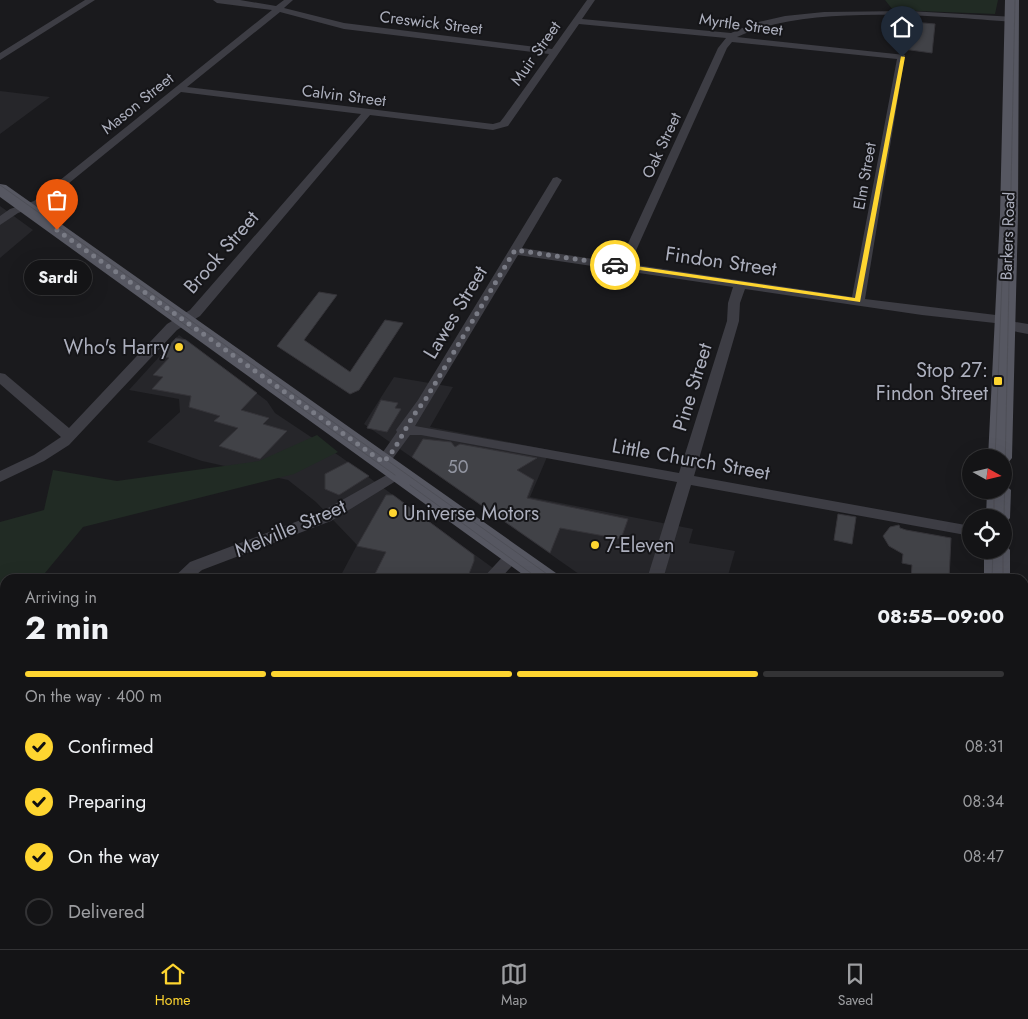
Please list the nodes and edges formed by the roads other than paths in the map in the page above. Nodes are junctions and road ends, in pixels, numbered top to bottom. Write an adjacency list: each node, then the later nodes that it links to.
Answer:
1 (90, 0): 10 (street)
2 (217, 0): 5 (street, Creswick Street)
3 (289, 0): 5 (street, Mason Street)
4 (591, 0): 7 (street, Muir Street)
5 (278, 9): 9 (street, Creswick Street); 12 (street, Mason Street)
6 (1012, 11): 8 (street); 24 (main road, Barkers Road)
7 (576, 21): 8 (street, Myrtle Street); 9 (street, Muir Street)
8 (731, 37): 11 (street, Myrtle Street); 20 (street, Oak Street)
9 (554, 52): 14 (street, Muir Street)
10 (0, 57)
11 (902, 57): 22 (street, Elm Street)
12 (179, 89): 13 (street, Calvin Street); 17 (street, Mason Street)
13 (367, 113): 14 (street, Calvin Street); 23 (street, Brook Street)
14 (504, 124)
15 (557, 180): 19 (street, Lawes Street)
16 (0, 189): 17 (main road)
17 (26, 207): 18 (street, Mason Street); 23 (main road)
18 (0, 222)
19 (515, 250): 20 (street, Findon Street); 28 (street, Lawes Street)
20 (623, 266): 21 (street, Findon Street)
21 (745, 284): 22 (street, Findon Street); 33 (street, Pine Street)
22 (858, 301): 24 (street, Findon Street)
23 (183, 320): 29 (street, Brook Street); 31 (main road)
24 (1004, 322): 25 (street); 26 (street); 30 (main road, Barkers Road)
25 (1028, 324)
26 (1028, 329)
27 (0, 377): 29 (street)
28 (404, 430): 31 (street, Lawes Street); 33 (street, Little Church Street)
29 (70, 437): 32 (street, Brook Street)
30 (1000, 449)
31 (391, 467): 35 (main road); 37 (street, Melville Street)
32 (0, 477)
33 (685, 479): 34 (street, Little Church Street); 40 (street, Pine Street)
34 (962, 529)
35 (514, 555): 38 (street); 39 (main road)
36 (997, 559): 41 (main road)
37 (186, 574)
38 (495, 574)
39 (539, 574)
40 (656, 574)
41 (997, 574)

